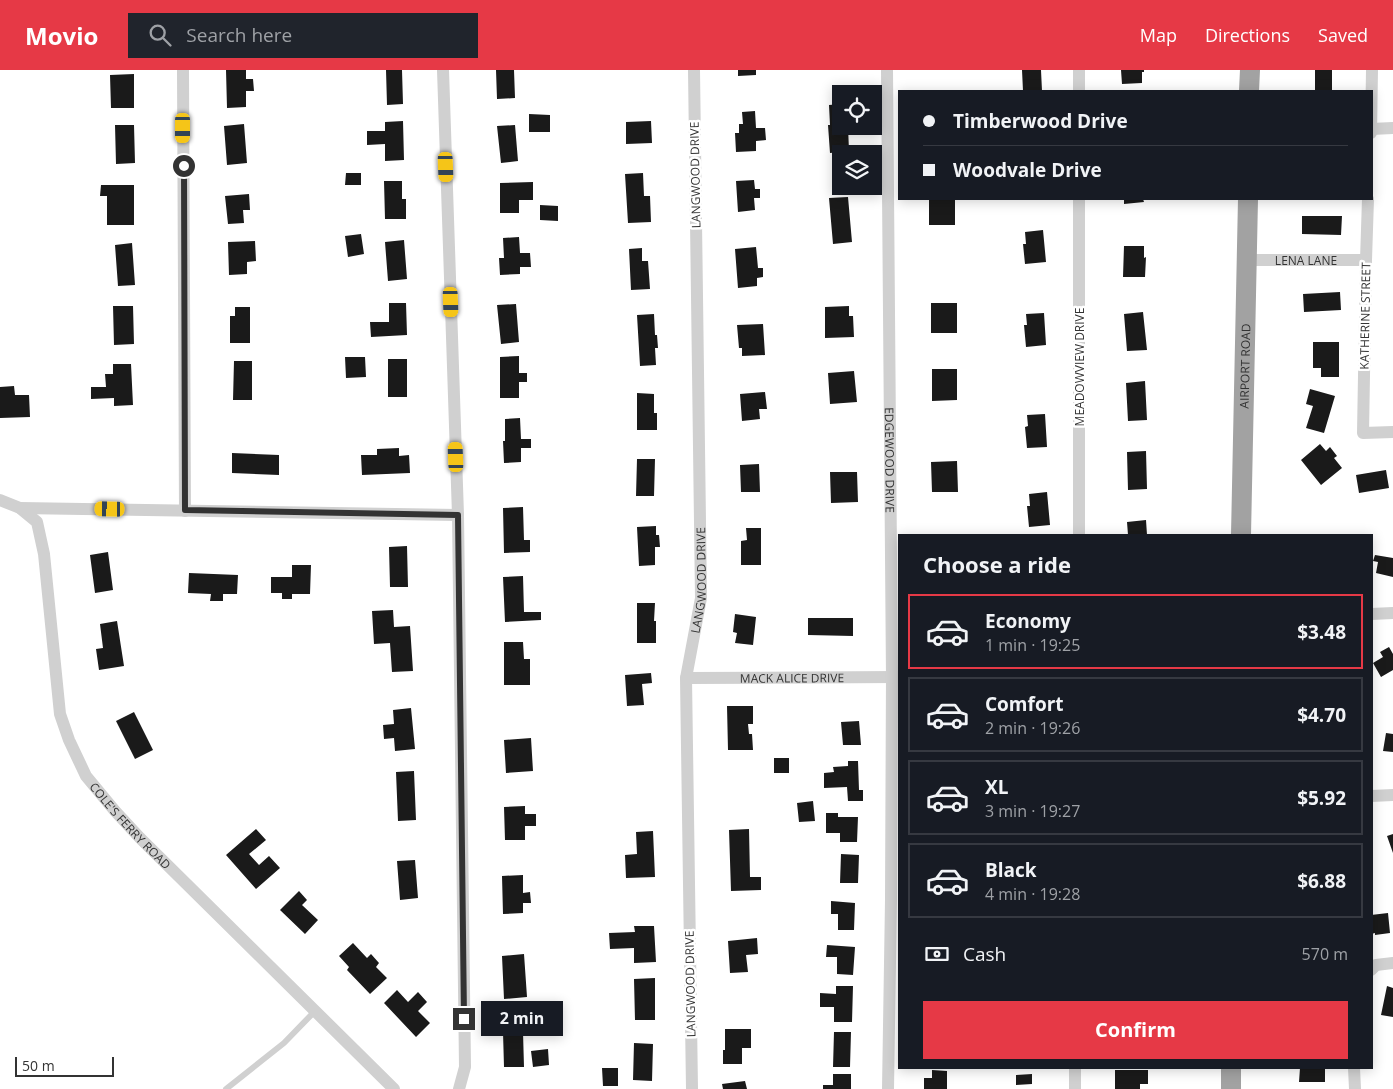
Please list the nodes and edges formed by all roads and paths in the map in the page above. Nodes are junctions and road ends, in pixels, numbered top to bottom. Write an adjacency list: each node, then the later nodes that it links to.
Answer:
1 (183, 70): 21 (street)
2 (443, 70): 22 (street)
3 (694, 70): 28 (street, LANGWOOD DRIVE)
4 (887, 70): 27 (street, EDGEWOOD DRIVE)
5 (1079, 70): 8 (street)
6 (1250, 70): 9 (highway)
7 (1372, 70): 10 (street)
8 (1079, 90)
9 (1250, 90)
10 (1372, 90)
11 (1393, 128): 12 (street)
12 (1373, 131)
13 (1079, 200): 23 (street, MEADOWVIEW DRIVE)
14 (1248, 200): 16 (highway, AIRPORT ROAD)
15 (1368, 200): 17 (street, KATHERINE STREET)
16 (1247, 260): 17 (street, LENA LANE); 24 (highway, AIRPORT ROAD)
17 (1366, 260): 18 (street, KATHERINE STREET)
18 (1393, 432)
19 (0, 500): 20 (street, COLE'S FERRY ROAD)
20 (20, 508): 21 (street); 33 (street, COLE'S FERRY ROAD)
21 (185, 510): 22 (street)
22 (458, 515): 39 (street)
23 (1079, 534)
24 (1242, 534)
25 (1393, 613): 26 (street)
26 (1373, 614)
27 (895, 677): 28 (street, MACK ALICE DRIVE); 41 (street, EDGEWOOD DRIVE)
28 (686, 678): 40 (street, LANGWOOD DRIVE)
29 (1393, 795): 30 (street)
30 (1373, 796)
31 (1393, 963): 32 (street)
32 (1373, 968)
33 (316, 1010): 37 (lane); 38 (street, COLE'S FERRY ROAD)
34 (1075, 1069): 42 (street)
35 (1231, 1069): 43 (highway)
36 (1354, 1069): 44 (street)
37 (226, 1089)
38 (394, 1089)
39 (459, 1089)
40 (692, 1089)
41 (888, 1089)
42 (1075, 1089)
43 (1231, 1089)
44 (1354, 1089)

